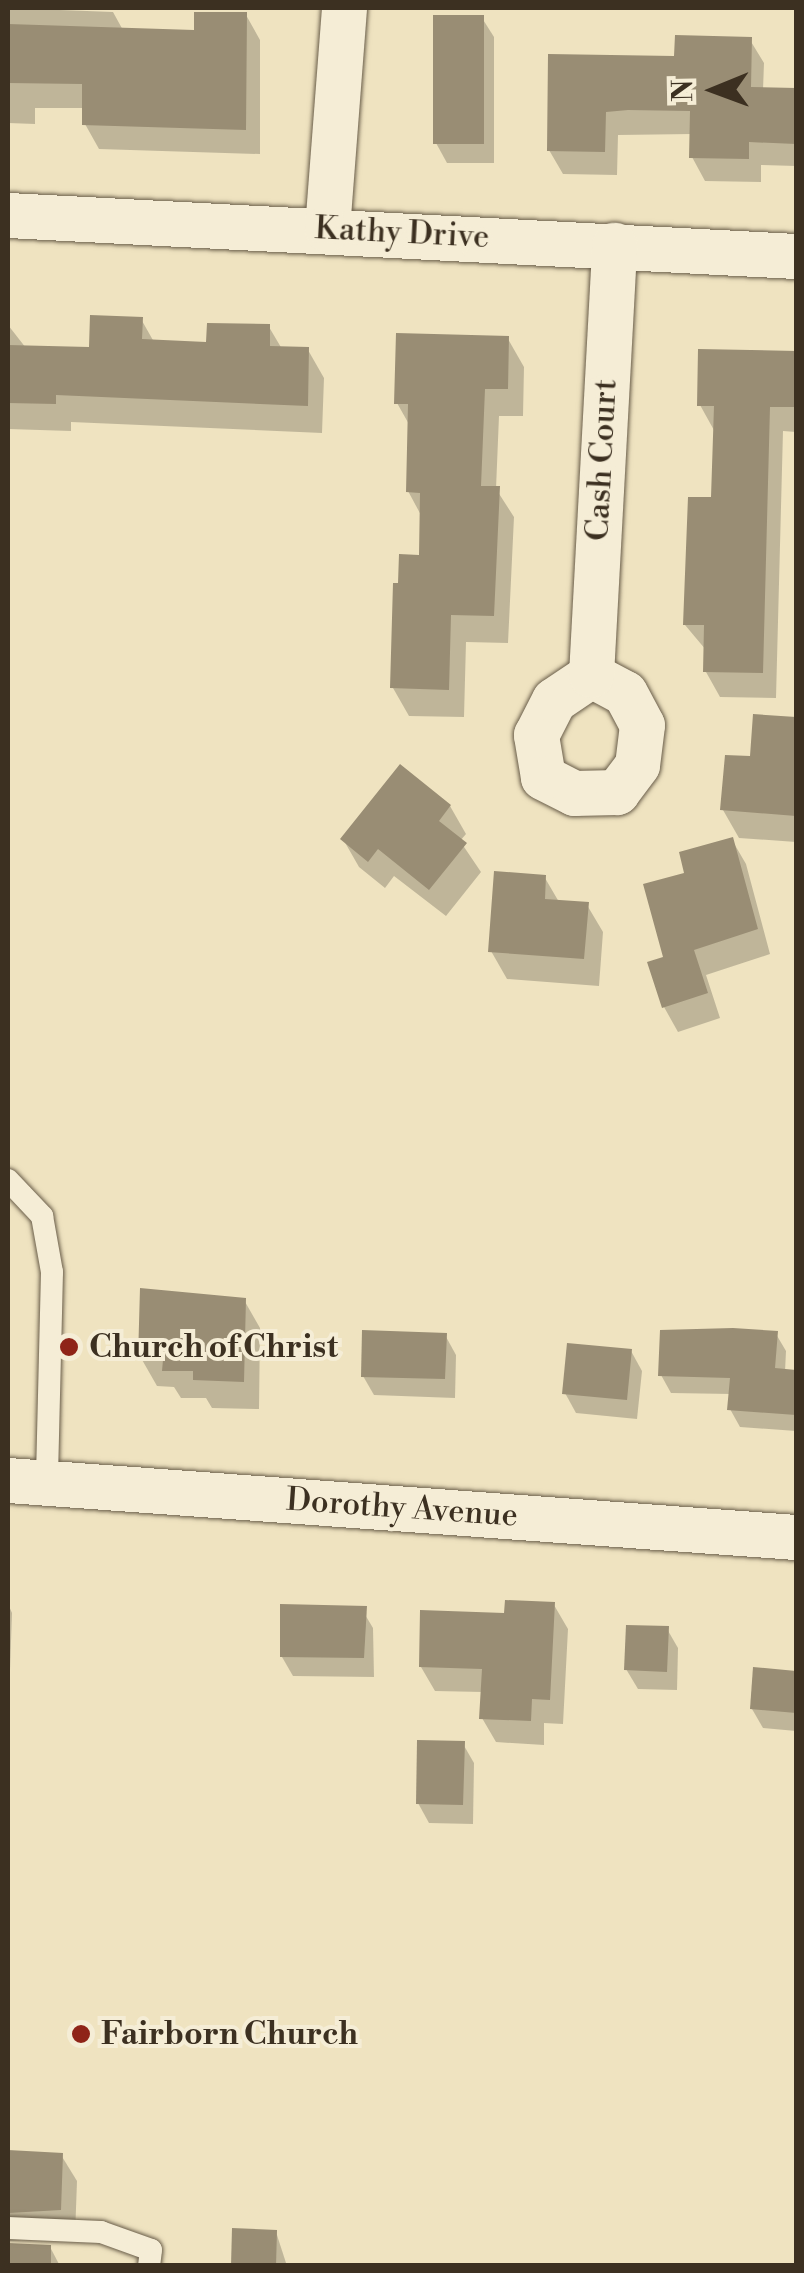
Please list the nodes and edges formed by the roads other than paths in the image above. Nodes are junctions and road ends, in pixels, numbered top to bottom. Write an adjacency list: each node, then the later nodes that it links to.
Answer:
1 (344, 8): 3 (street)
2 (8, 215): 3 (street, Kathy Drive)
3 (327, 229): 4 (street, Kathy Drive)
4 (614, 245): 5 (street, Kathy Drive); 6 (street, Cash Court)
5 (796, 256)
6 (591, 676)
7 (8, 1180): 8 (lane)
8 (27, 1482): 9 (street, Dorothy Avenue)
9 (796, 1536)
10 (8, 2228): 11 (lane)
11 (149, 2266)

